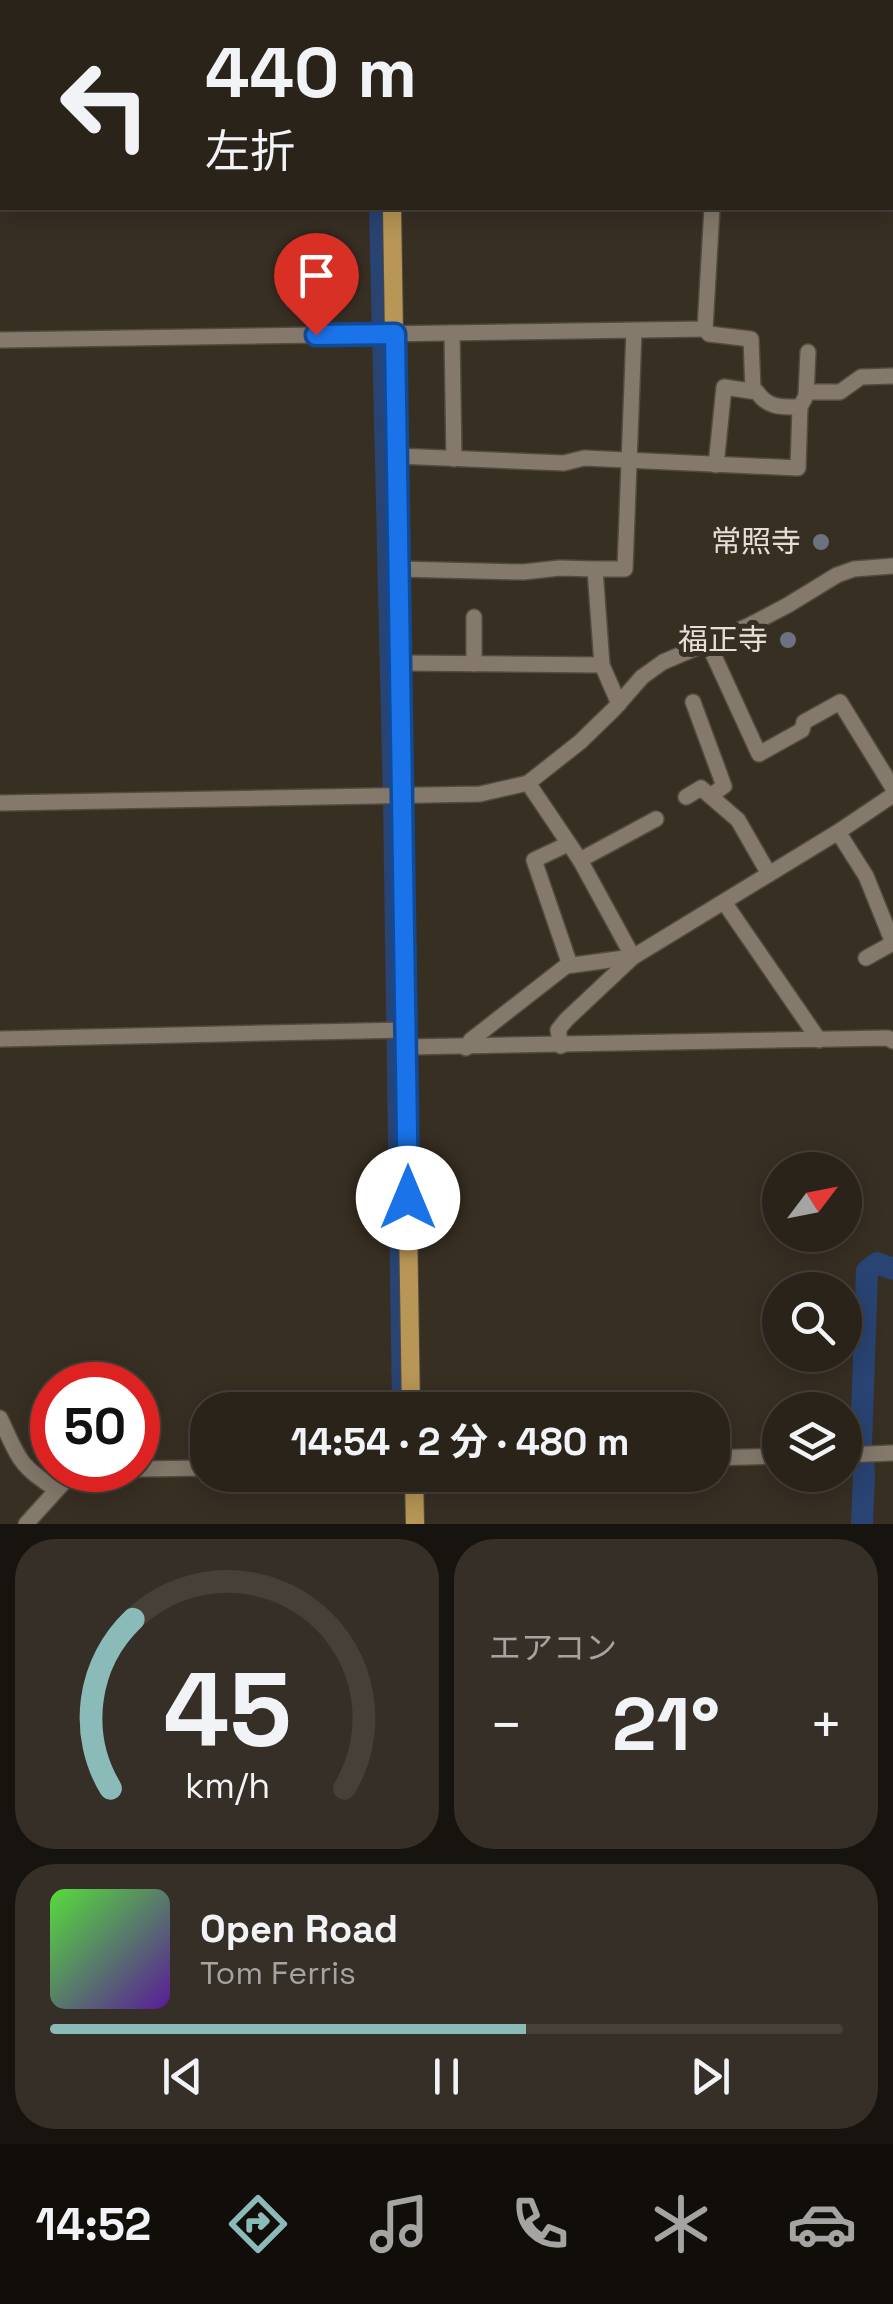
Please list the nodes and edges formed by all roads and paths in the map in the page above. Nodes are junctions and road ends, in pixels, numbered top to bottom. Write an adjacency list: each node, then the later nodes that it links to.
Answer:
1 (392, 210): 6 (main road)
2 (712, 210): 3 (street)
3 (704, 329): 4 (street); 10 (street)
4 (634, 331): 5 (street); 14 (street)
5 (452, 333): 6 (street); 13 (street)
6 (395, 334): 7 (street); 12 (main road)
7 (0, 340)
8 (808, 352): 11 (street)
9 (893, 376): 11 (street)
10 (753, 391): 11 (street); 15 (street)
11 (803, 400): 15 (street)
12 (396, 456): 13 (street); 17 (main road)
13 (454, 459): 14 (street)
14 (629, 460): 15 (street); 18 (street)
15 (716, 464)
16 (893, 566): 20 (street)
17 (398, 568): 18 (street); 21 (main road)
18 (595, 569): 23 (street)
19 (474, 617): 22 (street)
20 (708, 643): 25 (street); 27 (street)
21 (399, 663): 22 (street); 30 (main road)
22 (474, 664): 23 (street)
23 (602, 665): 25 (street)
24 (693, 702): 29 (street)
25 (619, 704): 26 (street)
26 (528, 784): 30 (street); 35 (street)
27 (893, 788)
28 (893, 795): 34 (street)
29 (710, 796): 31 (street); 37 (street)
30 (402, 797): 32 (street); 43 (main road)
31 (686, 797)
32 (0, 803)
33 (656, 818): 36 (street)
34 (838, 832): 37 (street); 39 (street)
35 (568, 844): 36 (street); 42 (street)
36 (580, 860): 40 (street)
37 (769, 874): 38 (street)
38 (724, 902): 40 (street); 46 (street)
39 (893, 943): 41 (street)
40 (633, 957): 42 (street); 47 (street)
41 (866, 958)
42 (570, 966): 48 (street)
43 (406, 1038): 45 (street); 48 (street); 49 (main road)
44 (891, 1038): 46 (street)
45 (0, 1039)
46 (819, 1040): 47 (street)
47 (561, 1046): 48 (street)
48 (466, 1048)
49 (412, 1392)
50 (0, 1418): 57 (street)
51 (893, 1454): 52 (street)
52 (862, 1455)
53 (730, 1457): 54 (street)
54 (762, 1457)
55 (190, 1468): 56 (street)
56 (160, 1469)
57 (30, 1473)
58 (54, 1492): 60 (street)
59 (414, 1492): 61 (main road)
60 (26, 1524)
61 (415, 1524)

